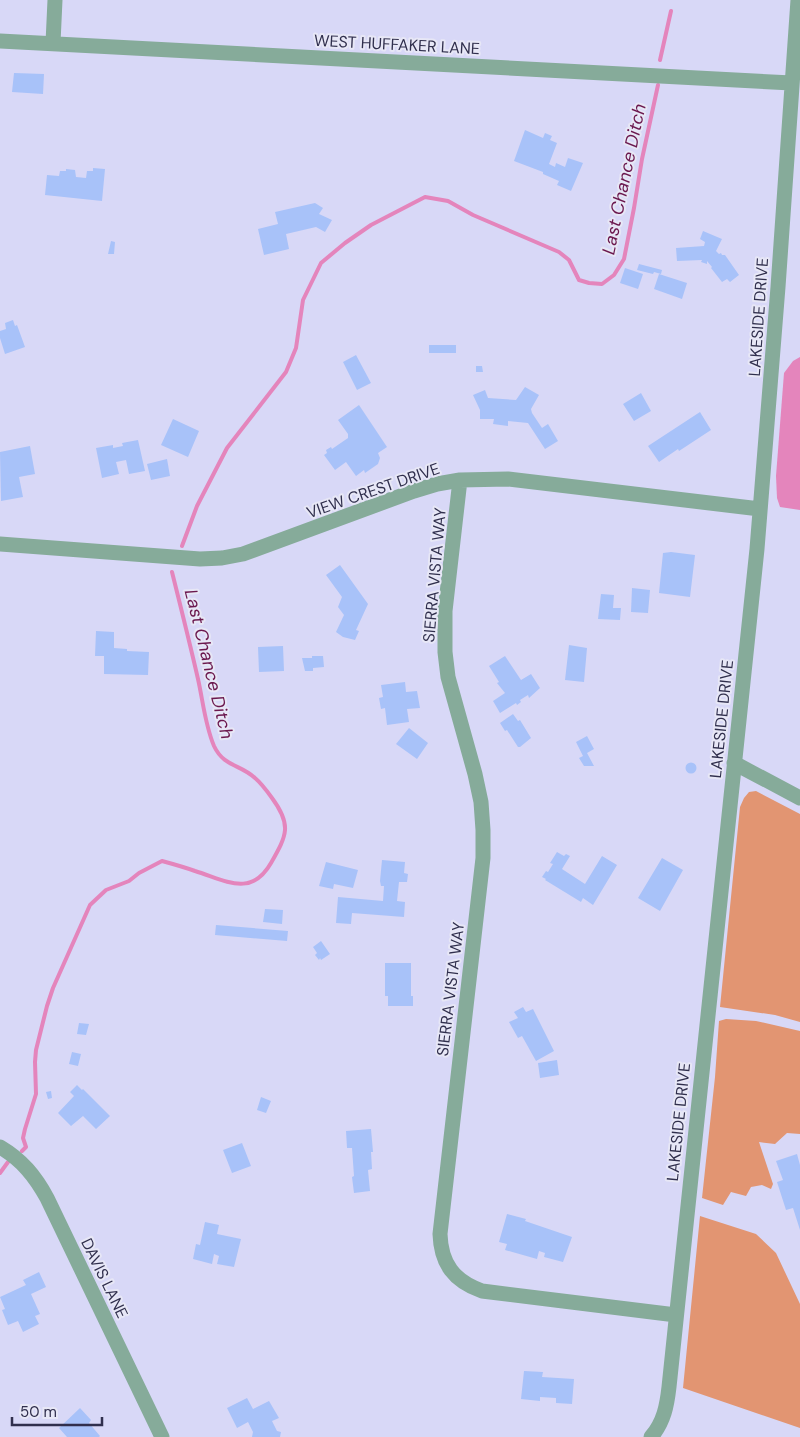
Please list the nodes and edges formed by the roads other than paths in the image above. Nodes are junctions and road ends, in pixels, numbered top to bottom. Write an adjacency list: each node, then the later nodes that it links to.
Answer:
1 (55, 0): 4 (street)
2 (798, 0): 5 (street, LAKESIDE DRIVE)
3 (0, 41): 4 (street, WEST HUFFAKER LANE)
4 (53, 43): 5 (street, WEST HUFFAKER LANE)
5 (792, 83): 7 (street, LAKESIDE DRIVE)
6 (460, 480): 7 (street, VIEW CREST DRIVE); 8 (street, VIEW CREST DRIVE); 12 (street, SIERRA VISTA WAY)
7 (760, 509): 9 (street, LAKESIDE DRIVE)
8 (0, 544)
9 (734, 763): 10 (street); 12 (street, LAKESIDE DRIVE)
10 (800, 798)
11 (0, 1147): 13 (street, DAVIS LANE)
12 (676, 1315): 14 (street, LAKESIDE DRIVE)
13 (162, 1437)
14 (651, 1437)

